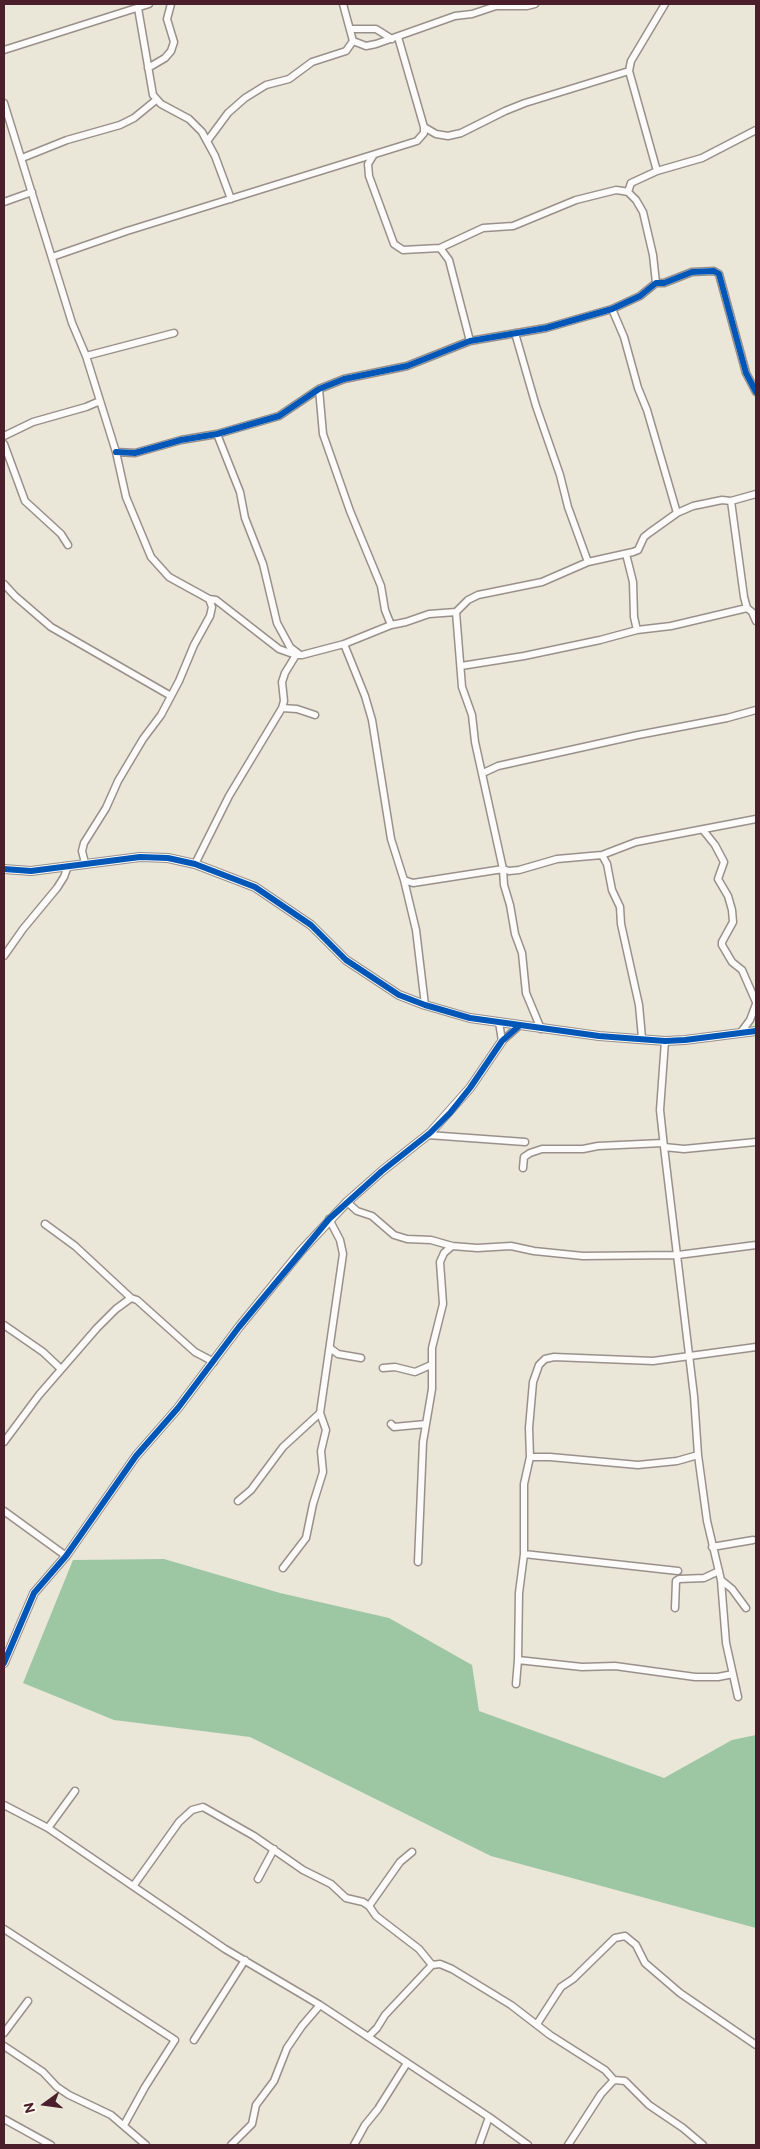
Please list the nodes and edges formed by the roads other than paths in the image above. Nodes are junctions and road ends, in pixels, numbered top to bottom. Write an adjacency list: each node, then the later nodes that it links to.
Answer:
1 (149, 4): 6 (street)
2 (171, 4): 11 (street)
3 (343, 4): 7 (street)
4 (535, 4): 8 (street)
5 (665, 4): 12 (street)
6 (138, 8): 10 (street); 11 (street)
7 (350, 29): 8 (street); 9 (street)
8 (395, 38): 9 (street); 15 (street)
9 (353, 41): 17 (street)
10 (4, 50)
11 (148, 68): 13 (street)
12 (628, 72): 15 (street); 20 (street)
13 (156, 100): 17 (street); 19 (street)
14 (4, 103): 19 (street)
15 (424, 127): 18 (street)
16 (756, 130): 20 (street)
17 (208, 140): 23 (street)
18 (373, 156): 23 (street); 25 (street)
19 (22, 158): 21 (street)
20 (657, 171): 22 (street)
21 (32, 192): 24 (street); 26 (street)
22 (628, 192): 25 (street); 27 (street)
23 (231, 199): 26 (street)
24 (4, 202)
25 (440, 248): 31 (street)
26 (52, 257): 32 (street)
27 (656, 283): 28 (street); 34 (street)
28 (612, 309): 30 (street); 42 (street)
29 (174, 333): 32 (street)
30 (515, 333): 31 (street); 45 (street)
31 (470, 341): 33 (street)
32 (86, 356): 35 (street)
33 (319, 389): 36 (street); 51 (street)
34 (756, 392)
35 (100, 401): 37 (street); 39 (street)
36 (217, 434): 39 (street); 54 (street)
37 (4, 436)
38 (4, 444): 43 (street)
39 (116, 452): 47 (street)
40 (756, 494): 41 (street)
41 (731, 501): 42 (street); 48 (street)
42 (677, 513): 44 (street)
43 (68, 545)
44 (626, 554): 45 (street); 52 (street)
45 (588, 562): 49 (street)
46 (4, 584): 56 (street)
47 (209, 599): 54 (street); 56 (street)
48 (747, 608): 50 (street); 52 (street)
49 (456, 612): 51 (street); 55 (street)
50 (756, 621)
51 (391, 625): 53 (street)
52 (637, 630): 55 (street)
53 (344, 644): 54 (street); 71 (street)
54 (299, 655): 57 (street)
55 (461, 666): 60 (street)
56 (171, 696): 65 (street)
57 (282, 708): 59 (street); 66 (street)
58 (756, 710): 60 (street)
59 (314, 715)
60 (483, 773): 70 (street)
61 (756, 819): 62 (street)
62 (703, 830): 63 (street); 75 (street)
63 (613, 850): 64 (street); 67 (street)
64 (602, 855): 67 (street); 70 (street)
65 (85, 863): 66 (street); 68 (street)
66 (195, 864): 77 (street)
67 (607, 864): 83 (street)
68 (68, 866): 69 (street); 74 (street)
69 (4, 869)
70 (503, 869): 72 (street); 80 (street)
71 (404, 880): 72 (street); 73 (street)
72 (413, 883): 73 (street)
73 (407, 892): 77 (street)
74 (4, 956)
75 (754, 992): 76 (street)
76 (756, 1003): 81 (street)
77 (425, 1005): 78 (street)
78 (499, 1022): 79 (street); 84 (street)
79 (519, 1026): 80 (street); 84 (street)
80 (541, 1029): 83 (street)
81 (741, 1032): 82 (street); 85 (street)
82 (756, 1032)
83 (642, 1038): 85 (street)
84 (502, 1041): 86 (street)
85 (665, 1041): 89 (street)
86 (428, 1135): 87 (street); 91 (street)
87 (525, 1142)
88 (756, 1142): 89 (street)
89 (664, 1145): 90 (street); 98 (street)
90 (524, 1168)
91 (347, 1202): 92 (street); 94 (street)
92 (329, 1219): 102 (street); 105 (street)
93 (45, 1224): 99 (street)
94 (441, 1244): 96 (street); 97 (street)
95 (756, 1245): 98 (street)
96 (452, 1246): 97 (street); 98 (street)
97 (444, 1253): 106 (street)
98 (678, 1255): 103 (street)
99 (131, 1298): 105 (street); 108 (street)
100 (4, 1325): 108 (street)
101 (756, 1347): 103 (street)
102 (330, 1348): 104 (street); 109 (street)
103 (689, 1356): 113 (street); 114 (street)
104 (362, 1358)
105 (214, 1362): 120 (street)
106 (431, 1365): 107 (street); 111 (street)
107 (383, 1368)
108 (61, 1369): 112 (street)
109 (320, 1413): 115 (street); 122 (street)
110 (391, 1424): 111 (street)
111 (426, 1424): 121 (street)
112 (4, 1442)
113 (698, 1455): 114 (street); 118 (street)
114 (530, 1457): 119 (street)
115 (238, 1502)
116 (4, 1511): 120 (street)
117 (753, 1540): 118 (street)
118 (712, 1547): 124 (street)
119 (524, 1554): 123 (street); 128 (street)
120 (66, 1556): 129 (street)
121 (418, 1562)
122 (283, 1568)
123 (678, 1571)
124 (719, 1571): 125 (street); 126 (street)
125 (721, 1580): 127 (street); 130 (street)
126 (675, 1608)
127 (746, 1608)
128 (518, 1660): 130 (street); 131 (street)
129 (4, 1663)
130 (733, 1674): 132 (street)
131 (516, 1684)
132 (738, 1697)
133 (75, 1791): 135 (street)
134 (4, 1805): 135 (street)
135 (48, 1828): 139 (street)
136 (274, 1849): 138 (street); 139 (street); 140 (street)
137 (412, 1852): 140 (street)
138 (258, 1879)
139 (134, 1885): 142 (street)
140 (369, 1906): 143 (street)
141 (4, 1929): 156 (street)
142 (246, 1960): 145 (street); 149 (street)
143 (432, 1965): 146 (street); 148 (street)
144 (28, 2000): 147 (street)
145 (320, 2005): 148 (street); 159 (street)
146 (537, 2024): 150 (street); 153 (street)
147 (4, 2033)
148 (368, 2037): 152 (street)
149 (194, 2040)
150 (756, 2045)
151 (4, 2046): 156 (street)
152 (407, 2063): 154 (street); 160 (street)
153 (614, 2080): 163 (street); 164 (street)
154 (489, 2117): 161 (street); 162 (street)
155 (4, 2119): 157 (street)
156 (124, 2125): 158 (street)
157 (51, 2145)
158 (146, 2145)
159 (230, 2145)
160 (354, 2145)
161 (479, 2145)
162 (528, 2145)
163 (568, 2145)
164 (703, 2145)

